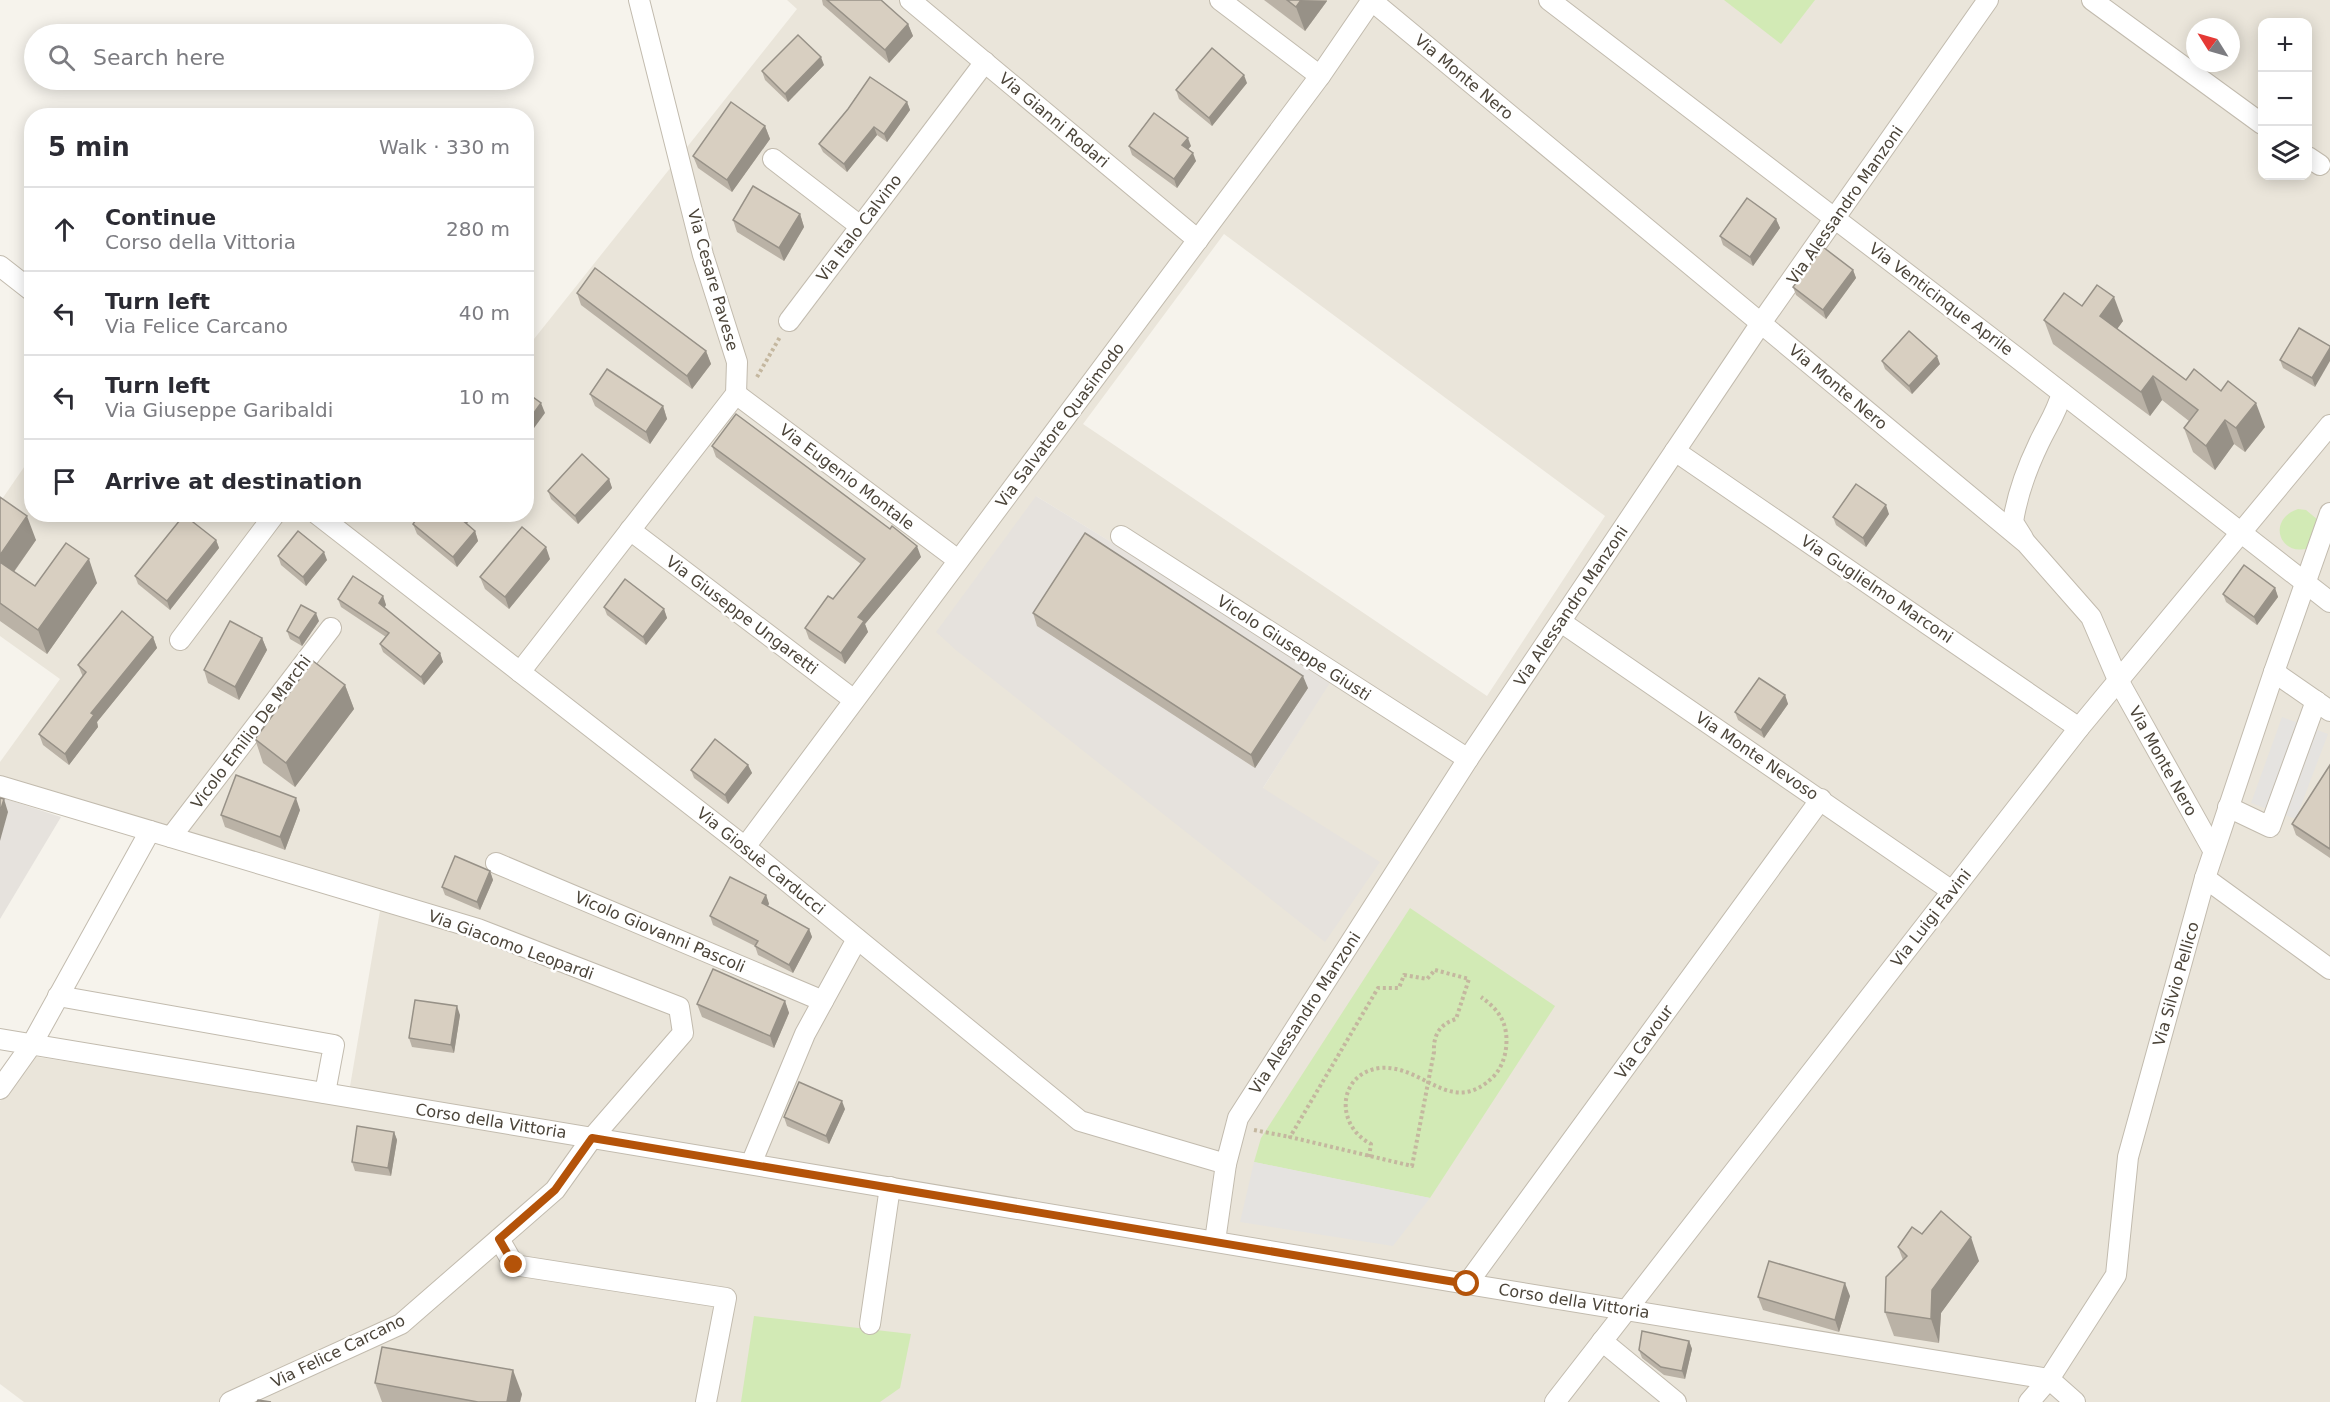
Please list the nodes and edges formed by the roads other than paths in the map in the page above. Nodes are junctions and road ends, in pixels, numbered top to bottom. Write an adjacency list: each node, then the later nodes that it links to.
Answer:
1 (639, 0): 20 (street, Via Cesare Pavese)
2 (910, 0): 8 (street, Via Gianni Rodari)
3 (1220, 0): 9 (street)
4 (1372, 0): 9 (street, Via Salvatore Quasimodo); 18 (street, Via Monte Nero)
5 (1550, 0): 12 (street, Via Venticinque Aprile)
6 (1988, 0): 12 (street, Via Alessandro Manzoni)
7 (2092, 0): 10 (street)
8 (985, 62): 13 (street, Via Italo Calvino); 14 (street, Via Gianni Rodari)
9 (1320, 76): 14 (street, Via Salvatore Quasimodo)
10 (2258, 121)
11 (773, 159): 13 (street)
12 (1835, 219): 18 (street, Via Alessandro Manzoni); 19 (street, Via Venticinque Aprile)
13 (860, 226): 17 (street, Via Italo Calvino)
14 (1198, 240): 30 (street, Via Salvatore Quasimodo)
15 (0, 266): 16 (street)
16 (24, 285)
17 (789, 321)
18 (1761, 323): 22 (street, Via Alessandro Manzoni); 29 (street, Via Monte Nero)
19 (2062, 393): 27 (street, Via Venticinque Aprile); 29 (street)
20 (736, 394): 26 (street); 30 (street, Via Eugenio Montale)
21 (2330, 425): 27 (street, Via Luigi Favini)
22 (1675, 451): 33 (street, Via Alessandro Manzoni); 41 (street, Via Guglielmo Marconi)
23 (2330, 513): 31 (street, Via Silvio Pellico)
24 (269, 522): 35 (street)
25 (327, 522): 36 (street, Via Giosuè Carducci)
26 (630, 530): 36 (street); 39 (street, Via Giuseppe Ungaretti)
27 (2242, 532): 31 (street, Via Venticinque Aprile); 38 (street, Via Luigi Favini)
28 (1120, 536): 42 (street, Vicolo Giuseppe Giusti)
29 (2026, 543): 38 (street, Via Monte Nero)
30 (958, 560): 39 (street, Via Salvatore Quasimodo)
31 (2305, 582): 32 (street, Via Venticinque Aprile); 37 (street, Via Silvio Pellico)
32 (2330, 602)
33 (1561, 622): 42 (street, Via Alessandro Manzoni); 44 (street, Via Monte Nevoso)
34 (331, 628): 47 (street, Vicolo Emilio De Marchi)
35 (180, 640)
36 (520, 672): 48 (street, Via Giosuè Carducci)
37 (2274, 672): 40 (street); 45 (street, Via Silvio Pellico)
38 (2118, 680): 41 (street, Via Luigi Favini); 49 (street, Via Monte Nero)
39 (854, 700): 48 (street, Via Salvatore Quasimodo)
40 (2323, 706): 45 (street)
41 (2079, 728): 52 (street, Via Luigi Favini)
42 (1468, 759): 63 (street, Via Alessandro Manzoni)
43 (0, 786): 46 (street, Via Giacomo Leopardi)
44 (1821, 799): 52 (street, Via Monte Nevoso); 67 (street, Via Cavour)
45 (2228, 807): 49 (street, Via Silvio Pellico)
46 (150, 831): 47 (street, Via Giacomo Leopardi); 55 (street)
47 (171, 837): 61 (street, Via Giacomo Leopardi)
48 (745, 847): 53 (street, Via Giosuè Carducci)
49 (2213, 850): 51 (street, Via Silvio Pellico)
50 (496, 864): 56 (street, Vicolo Giovanni Pascoli)
51 (2205, 878): 54 (street); 71 (street, Via Silvio Pellico)
52 (1952, 891): 68 (street, Via Luigi Favini)
53 (857, 939): 56 (street); 63 (street, Via Giosuè Carducci)
54 (2330, 969)
55 (58, 996): 58 (street); 60 (street)
56 (823, 1001): 62 (street)
57 (0, 1039): 58 (street, Corso della Vittoria)
58 (32, 1044): 59 (street); 60 (street, Corso della Vittoria)
59 (0, 1089)
60 (325, 1093): 61 (street, Corso della Vittoria)
61 (592, 1138): 62 (street, Corso della Vittoria); 65 (street, Via Felice Carcano)
62 (751, 1164): 64 (street, Corso della Vittoria)
63 (1226, 1164): 66 (street, Via Alessandro Manzoni)
64 (890, 1187): 66 (street, Corso della Vittoria); 69 (street)
65 (499, 1239): 72 (street, Via Felice Carcano); 73 (street)
66 (1215, 1241): 67 (street, Corso della Vittoria)
67 (1467, 1284): 68 (street, Corso della Vittoria)
68 (1627, 1310): 70 (street, Via Luigi Favini); 71 (street, Corso della Vittoria)
69 (870, 1324)
70 (1602, 1341): 74 (street, Via Luigi Favini); 75 (street)
71 (2049, 1379): 76 (street, Via Silvio Pellico); 77 (street)
72 (230, 1402)
73 (706, 1402)
74 (1555, 1402)
75 (1676, 1402)
76 (2029, 1402)
77 (2075, 1402)

